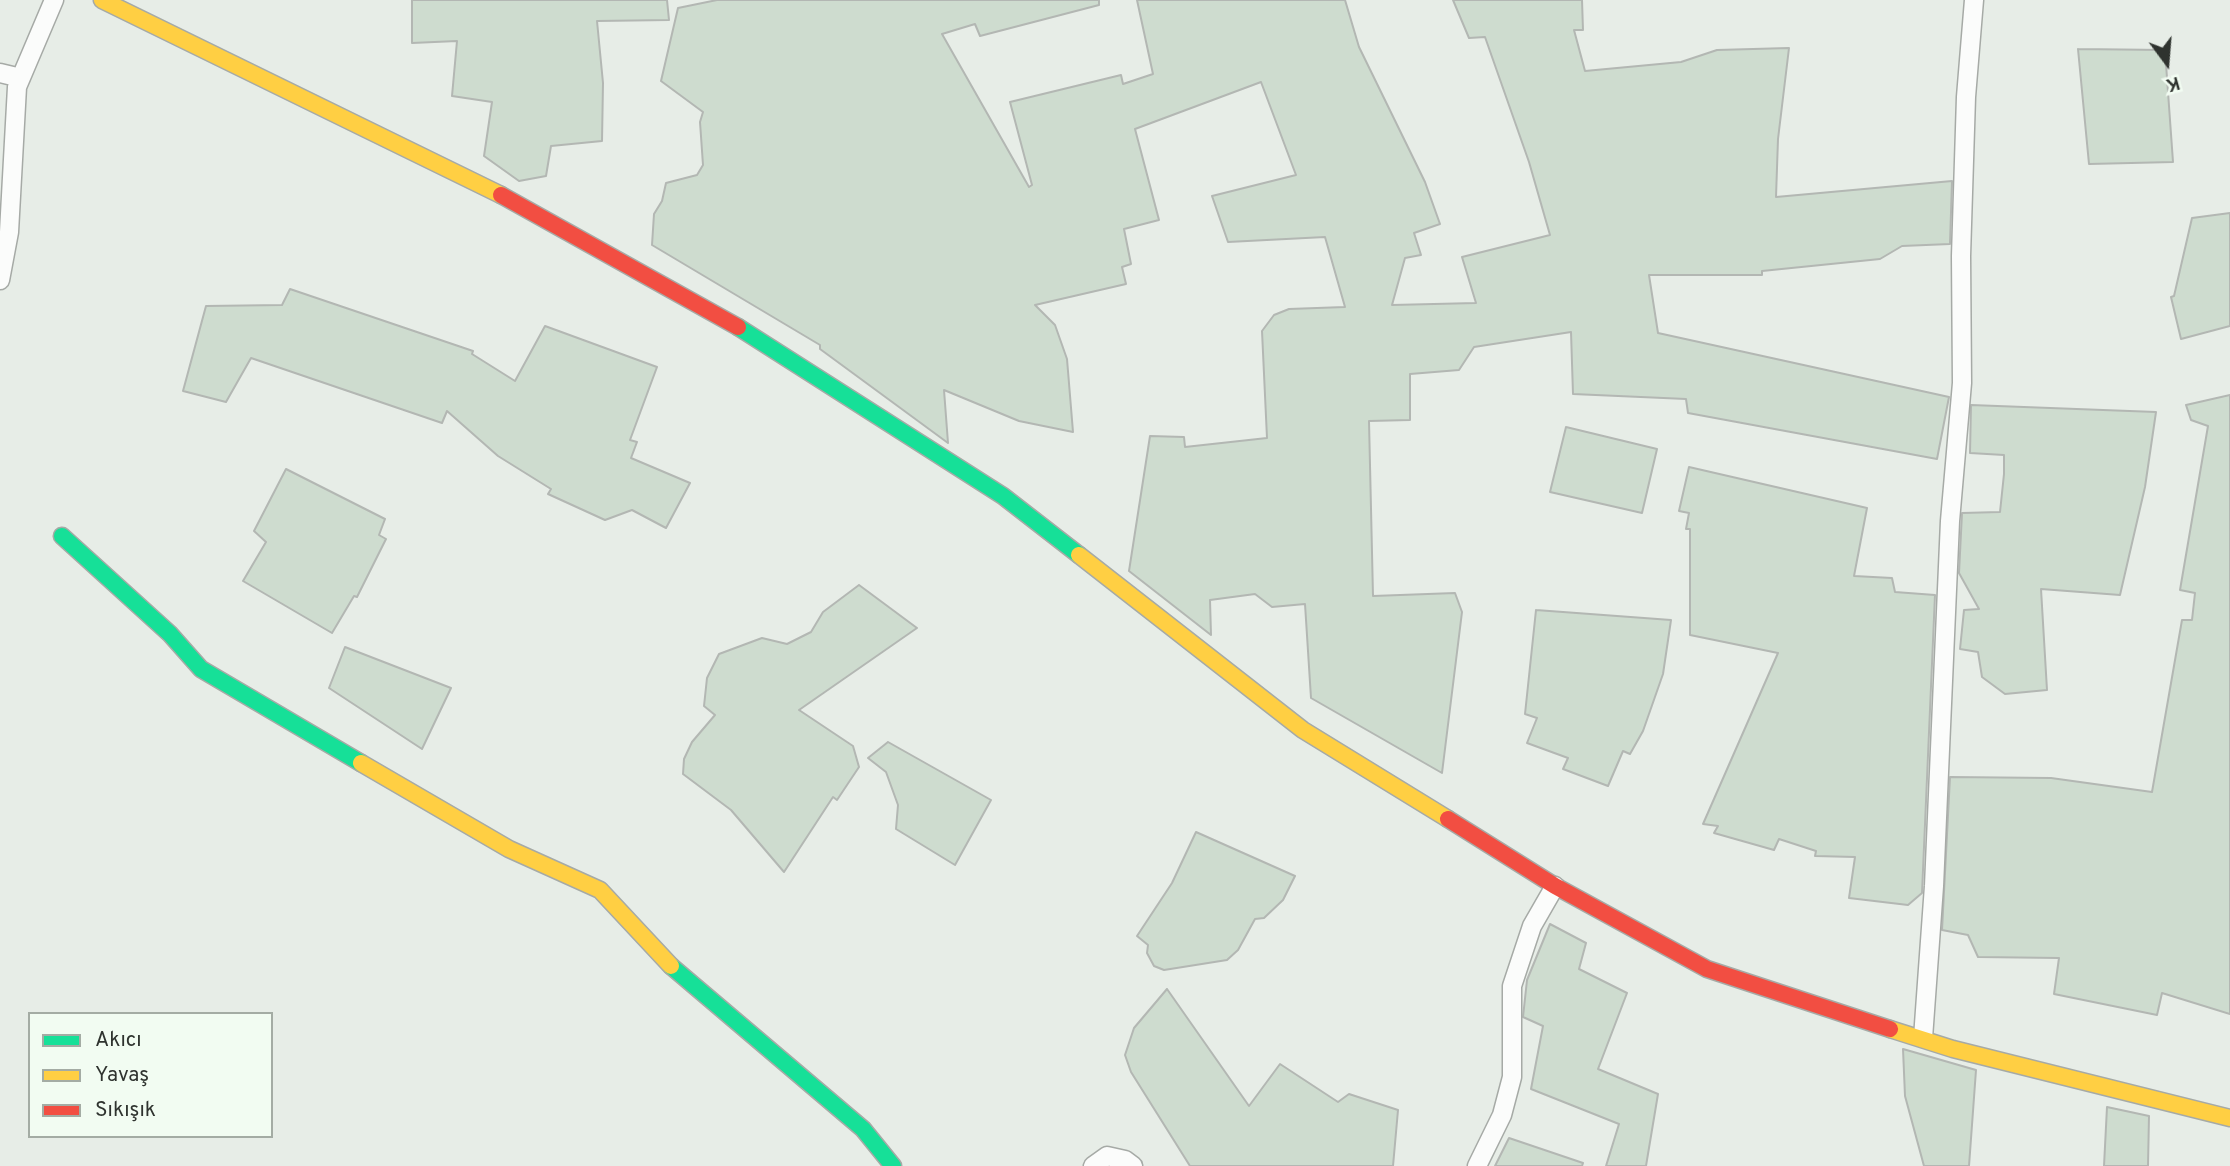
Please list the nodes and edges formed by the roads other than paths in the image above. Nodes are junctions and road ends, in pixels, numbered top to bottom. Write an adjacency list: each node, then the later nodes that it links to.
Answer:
1 (54, 0): 5 (street)
2 (1973, 0): 9 (street)
3 (108, 1): 8 (street)
4 (0, 73): 5 (street)
5 (21, 78): 6 (street)
6 (0, 280)
7 (62, 536): 11 (street)
8 (1555, 886): 9 (street); 14 (street)
9 (1923, 1038): 10 (street)
10 (2230, 1118)
11 (893, 1166)
12 (1093, 1166): 13 (street)
13 (1133, 1166)
14 (1477, 1166)

